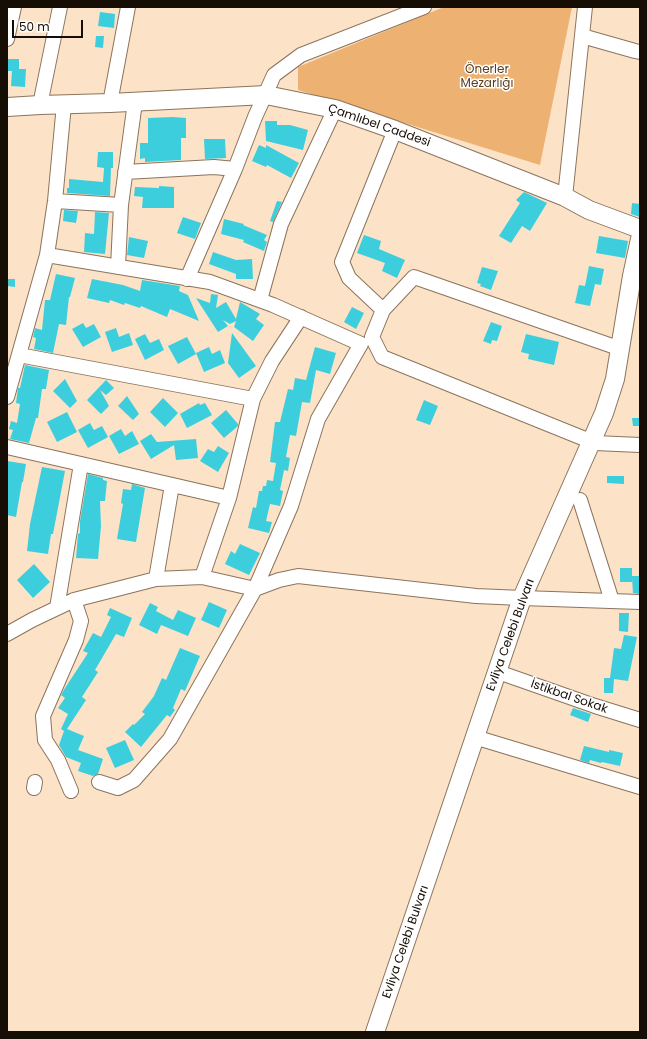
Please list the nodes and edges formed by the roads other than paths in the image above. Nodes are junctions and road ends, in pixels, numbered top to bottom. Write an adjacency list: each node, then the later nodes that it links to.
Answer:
1 (14, 7): 7 (street)
2 (60, 7): 13 (street)
3 (128, 7): 12 (street)
4 (424, 7): 9 (street)
5 (585, 7): 6 (street)
6 (582, 36): 8 (street); 19 (street)
7 (7, 39)
8 (640, 52)
9 (266, 95): 10 (main road, Çamlıbel Caddesi); 15 (main road, Çamlıbel Caddesi); 17 (street)
10 (135, 102): 12 (main road, Çamlıbel Caddesi); 18 (street)
11 (64, 104): 12 (main road, Çamlıbel Caddesi); 13 (main road, Çamlıbel Caddesi); 20 (street)
12 (110, 104)
13 (40, 105): 14 (main road, Çamlıbel Caddesi)
14 (7, 107)
15 (335, 109): 16 (main road, Çamlıbel Caddesi); 27 (street)
16 (395, 130): 19 (main road, Çamlıbel Caddesi); 28 (street)
17 (235, 169): 18 (street); 26 (street)
18 (125, 172): 21 (street)
19 (565, 197): 22 (main road, Çamlıbel Caddesi)
20 (55, 200): 21 (street); 24 (street)
21 (121, 205): 25 (street)
22 (640, 229)
23 (640, 239): 30 (main road, Evliya Celebi Bulvarı)
24 (47, 255): 25 (street); 31 (street)
25 (118, 267): 26 (street)
26 (187, 279): 27 (street)
27 (260, 300): 29 (street)
28 (383, 310): 30 (street); 34 (street)
29 (301, 317): 33 (street); 43 (street)
30 (621, 349): 34 (main road, Evliya Celebi Bulvarı)
31 (19, 355): 32 (street); 33 (street)
32 (7, 397)
33 (253, 399): 39 (street)
34 (592, 442): 35 (street); 44 (main road, Evliya Celebi Bulvarı)
35 (640, 445)
36 (7, 448): 37 (street)
37 (81, 464): 38 (street); 48 (street)
38 (172, 485): 39 (street); 42 (street)
39 (229, 498): 41 (street)
40 (580, 500): 46 (street)
41 (202, 577): 42 (street); 43 (street)
42 (156, 579): 45 (street)
43 (255, 589): 44 (street); 53 (street)
44 (522, 598): 46 (street); 50 (main road, Evliya Celebi Bulvarı)
45 (74, 600): 48 (street); 55 (street)
46 (612, 601): 47 (street)
47 (640, 602)
48 (57, 608): 49 (street)
49 (7, 634)
50 (498, 672): 51 (street, İstikbal Sokak); 56 (main road, Evliya Celebi Bulvarı)
51 (640, 720)
52 (481, 739): 54 (street)
53 (99, 782)
54 (640, 787)
55 (71, 791)
56 (375, 1032)

